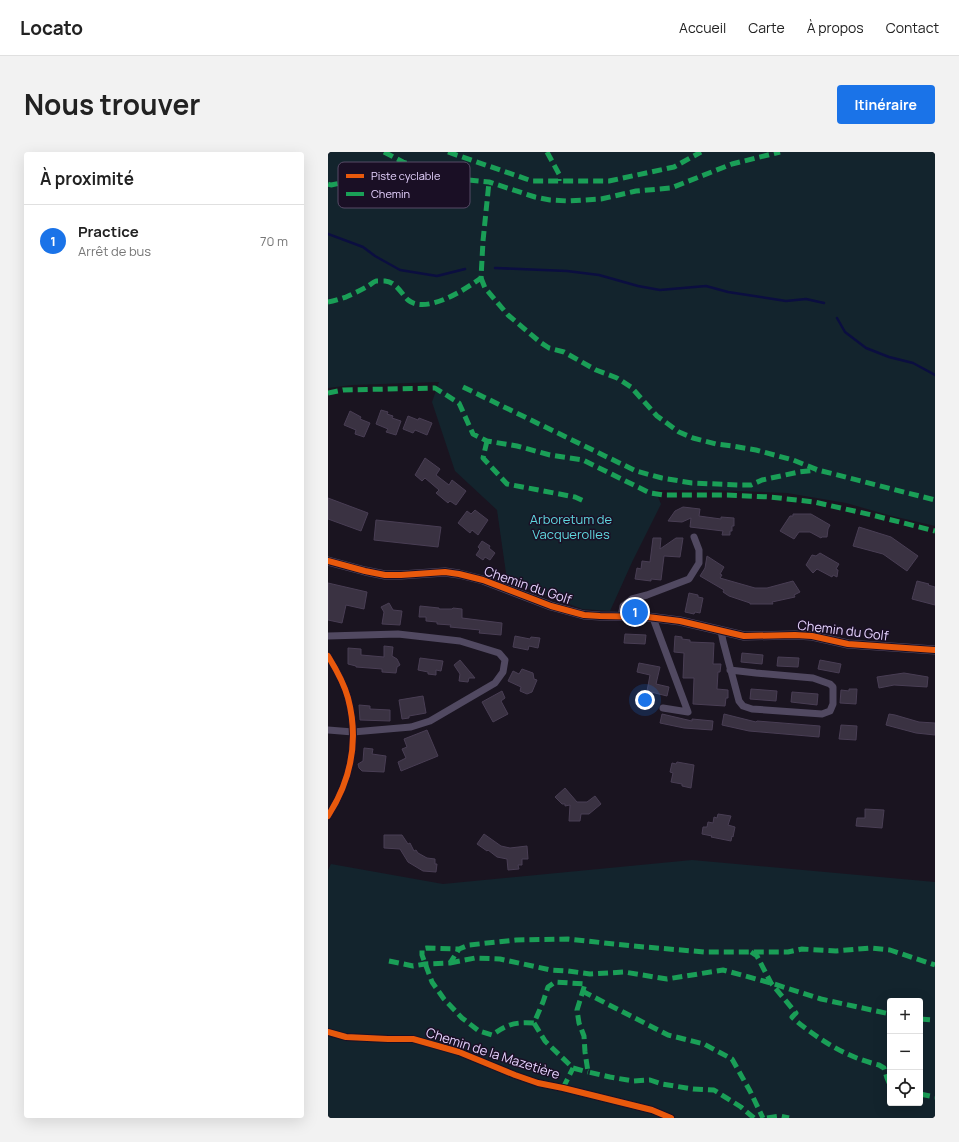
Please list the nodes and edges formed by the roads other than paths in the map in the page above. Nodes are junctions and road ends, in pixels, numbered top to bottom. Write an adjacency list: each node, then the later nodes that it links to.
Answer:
1 (694, 538): 3 (street)
2 (328, 561): 3 (street, Chemin du Golf)
3 (621, 617): 4 (street, Chemin du Golf)
4 (653, 618): 5 (street, Chemin du Golf); 10 (street)
5 (721, 631): 7 (street, Chemin du Golf); 9 (street)
6 (328, 636): 12 (street)
7 (935, 650)
8 (328, 656): 12 (street)
9 (730, 670): 9 (street)
10 (663, 708)
11 (328, 730): 12 (street)
12 (353, 732): 13 (street)
13 (328, 816)
14 (328, 1032): 15 (street, Chemin de la Mazetière)
15 (671, 1118)

